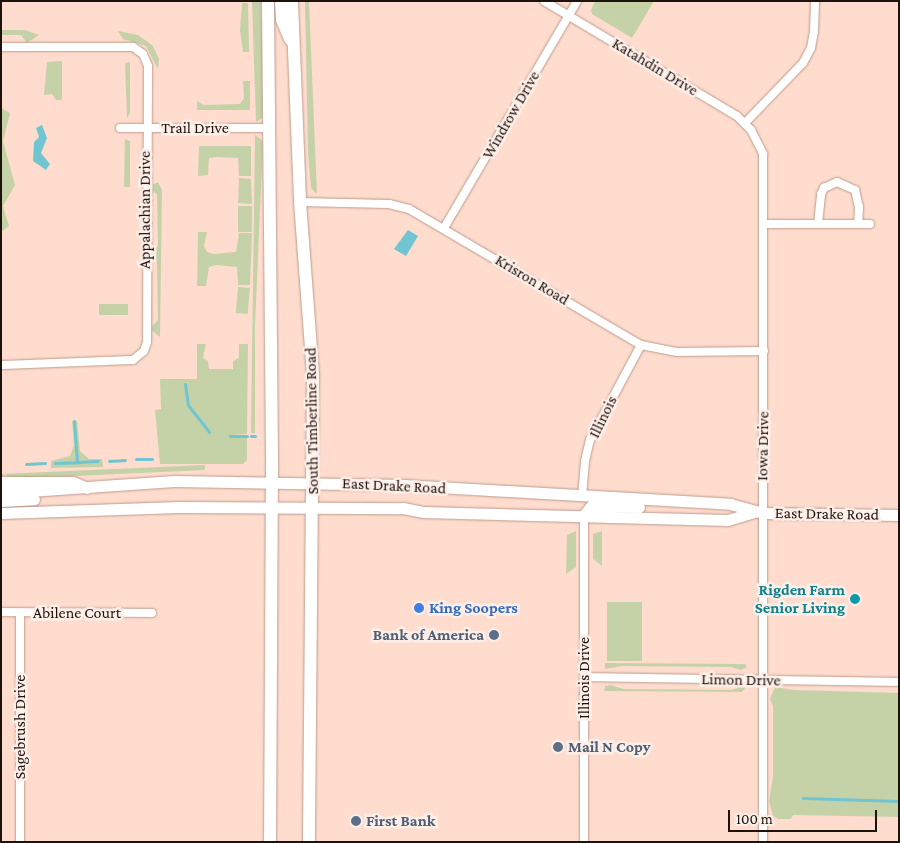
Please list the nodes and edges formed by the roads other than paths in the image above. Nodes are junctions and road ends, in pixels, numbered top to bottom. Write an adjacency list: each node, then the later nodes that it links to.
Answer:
1 (268, 1): 12 (main road)
2 (281, 1): 8 (main road)
3 (292, 1): 8 (main road, South Timberline Road)
4 (544, 1): 7 (street, Katahdin Drive)
5 (577, 1): 7 (street, Windrow Drive)
6 (814, 1): 10 (street)
7 (569, 16): 10 (street, Katahdin Drive); 20 (street, Windrow Drive)
8 (292, 46): 15 (main road, South Timberline Road)
9 (1, 47): 13 (street, Appalachian Drive)
10 (745, 122): 14 (street, Katahdin Drive)
11 (120, 128): 13 (street, Trail Drive)
12 (271, 128): 13 (street, Trail Drive); 25 (main road)
13 (146, 129): 23 (street, Appalachian Drive)
14 (758, 142): 16 (street, Iowa Drive)
15 (300, 202): 20 (street, Krisron Road); 26 (main road, South Timberline Road)
16 (765, 224): 17 (street); 22 (street, Iowa Drive)
17 (818, 224): 18 (street); 18 (street)
18 (858, 224): 19 (street)
19 (870, 224)
20 (444, 228): 21 (street, Krisron Road)
21 (641, 345): 22 (street, Krisron Road); 29 (street, Illinois)
22 (764, 351): 35 (street, Iowa Drive)
23 (1, 365)
24 (1, 482): 27 (main road)
25 (272, 482): 26 (main road, East Drake Road); 27 (main road, East Drake Road); 32 (main road)
26 (314, 483): 29 (main road, East Drake Road); 33 (main road, South Timberline Road)
27 (89, 488): 28 (main road, East Drake Road); 30 (main road)
28 (1, 493)
29 (582, 496): 31 (main road, East Drake Road)
30 (1, 501)
31 (690, 502): 35 (main road, East Drake Road); 36 (main road)
32 (272, 508): 33 (main road, East Drake Road); 34 (main road, East Drake Road); 45 (main road)
33 (314, 508): 36 (main road, East Drake Road); 46 (main road, South Timberline Road)
34 (1, 513)
35 (759, 513): 36 (main road, East Drake Road); 37 (main road, East Drake Road); 42 (street, Iowa Drive)
36 (584, 515): 41 (street, Illinois Drive)
37 (899, 515)
38 (1, 612): 39 (street, Abilene Court)
39 (20, 613): 40 (street, Abilene Court); 44 (street, Sagebrush Drive)
40 (152, 613)
41 (584, 677): 42 (street, Limon Drive); 47 (street, Illinois Drive)
42 (764, 680): 43 (street, Limon Drive); 48 (street, Iowa Drive)
43 (899, 682)
44 (20, 842)
45 (270, 842)
46 (308, 842)
47 (584, 842)
48 (763, 842)

